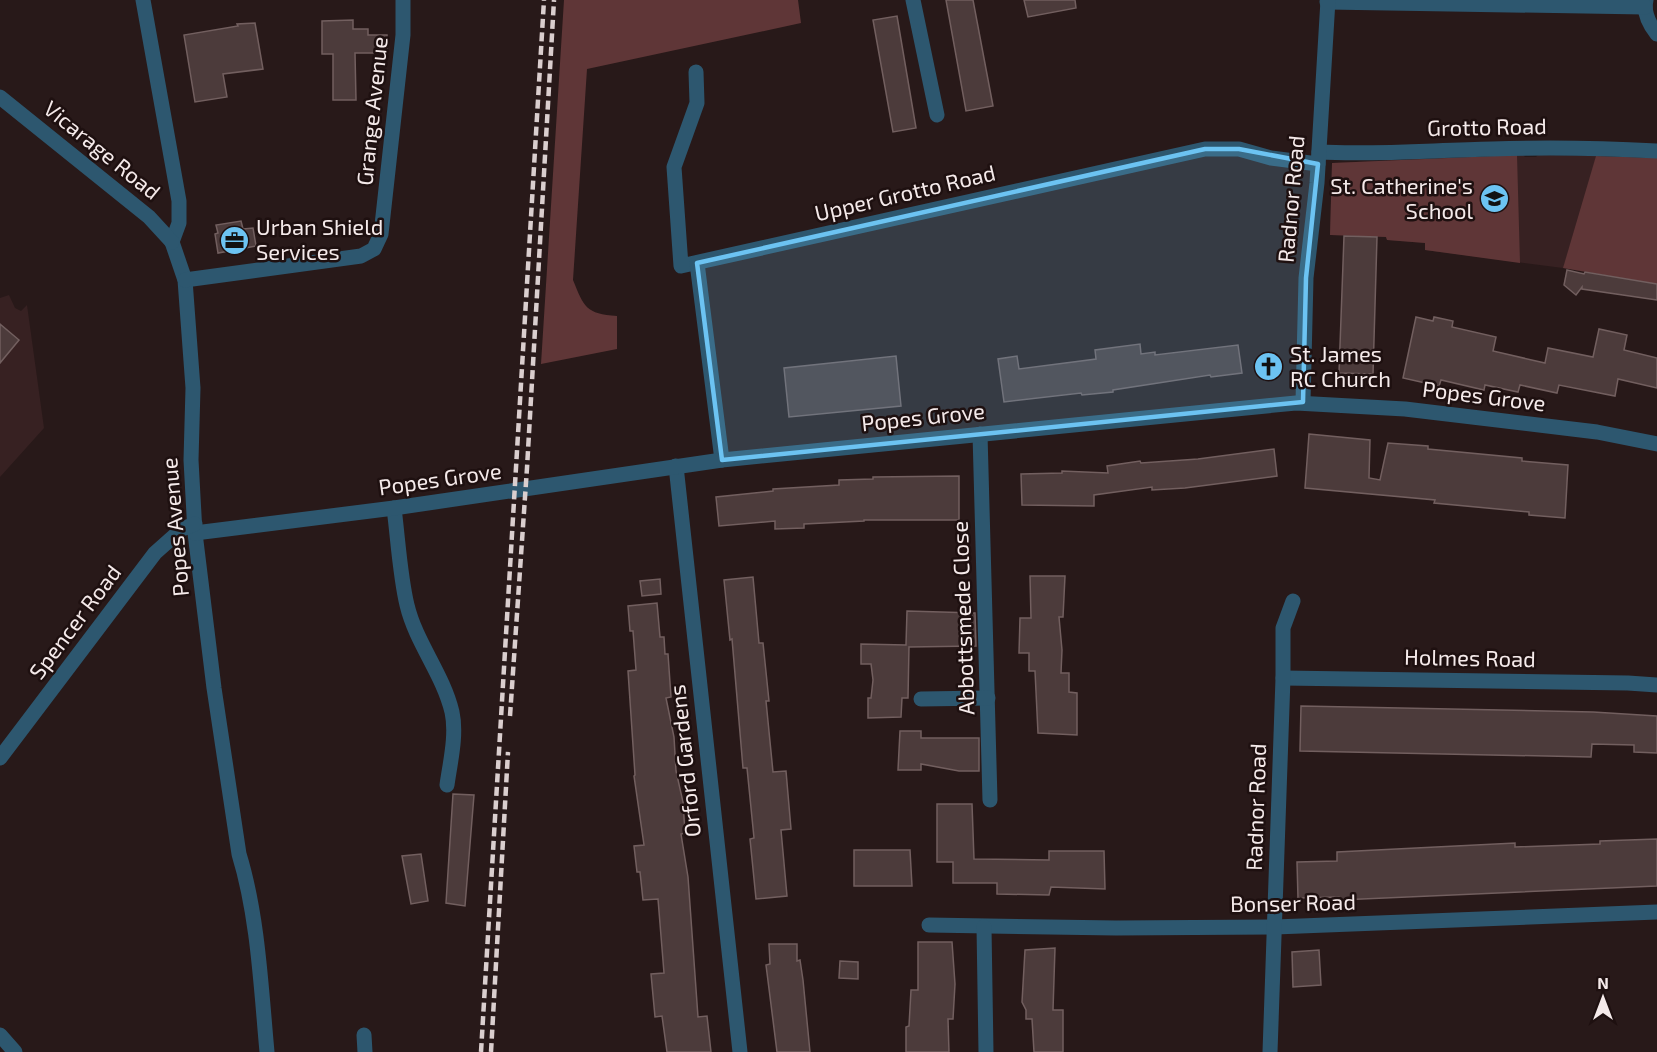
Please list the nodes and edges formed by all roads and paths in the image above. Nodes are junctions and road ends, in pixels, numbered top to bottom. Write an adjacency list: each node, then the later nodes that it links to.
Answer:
1 (143, 0): 12 (street)
2 (403, 0): 14 (street, Grange Avenue)
3 (914, 0): 9 (street)
4 (1328, 1): 5 (street); 11 (street, Radnor Road)
5 (1646, 3): 6 (street)
6 (1657, 34)
7 (696, 72): 13 (street)
8 (0, 98): 12 (street, Vicarage Road)
9 (937, 115)
10 (1657, 151): 11 (street, Grotto Road)
11 (1318, 158): 13 (street, Upper Grotto Road); 15 (street, Radnor Road)
12 (172, 242): 14 (street, Popes Avenue)
13 (697, 263): 18 (street)
14 (185, 280): 21 (street, Popes Avenue)
15 (1303, 402): 16 (street, Popes Grove); 17 (street, Popes Grove)
16 (980, 434): 18 (street, Popes Grove); 25 (street, Abbottsmede Close)
17 (1657, 444)
18 (722, 460): 19 (street, Popes Grove)
19 (676, 466): 20 (street, Popes Grove); 39 (street, Orford Gardens)
20 (394, 508): 21 (street, Popes Grove); 28 (street)
21 (195, 528): 27 (street, Spencer Road); 37 (street, Popes Avenue)
22 (1293, 601): 23 (street, Radnor Road)
23 (1283, 678): 24 (street, Holmes Road); 33 (street, Radnor Road)
24 (1657, 685)
25 (988, 698): 26 (street); 29 (street, Abbottsmede Close)
26 (921, 699)
27 (0, 758)
28 (447, 785)
29 (990, 800)
30 (1657, 912): 33 (street, Bonser Road)
31 (929, 925): 32 (street, Bonser Road)
32 (984, 927): 33 (street, Bonser Road); 40 (street)
33 (1275, 927): 41 (street, Radnor Road)
34 (0, 1035): 36 (street)
35 (364, 1035): 38 (street)
36 (15, 1052)
37 (267, 1052)
38 (365, 1052)
39 (740, 1052)
40 (986, 1052)
41 (1270, 1052)

